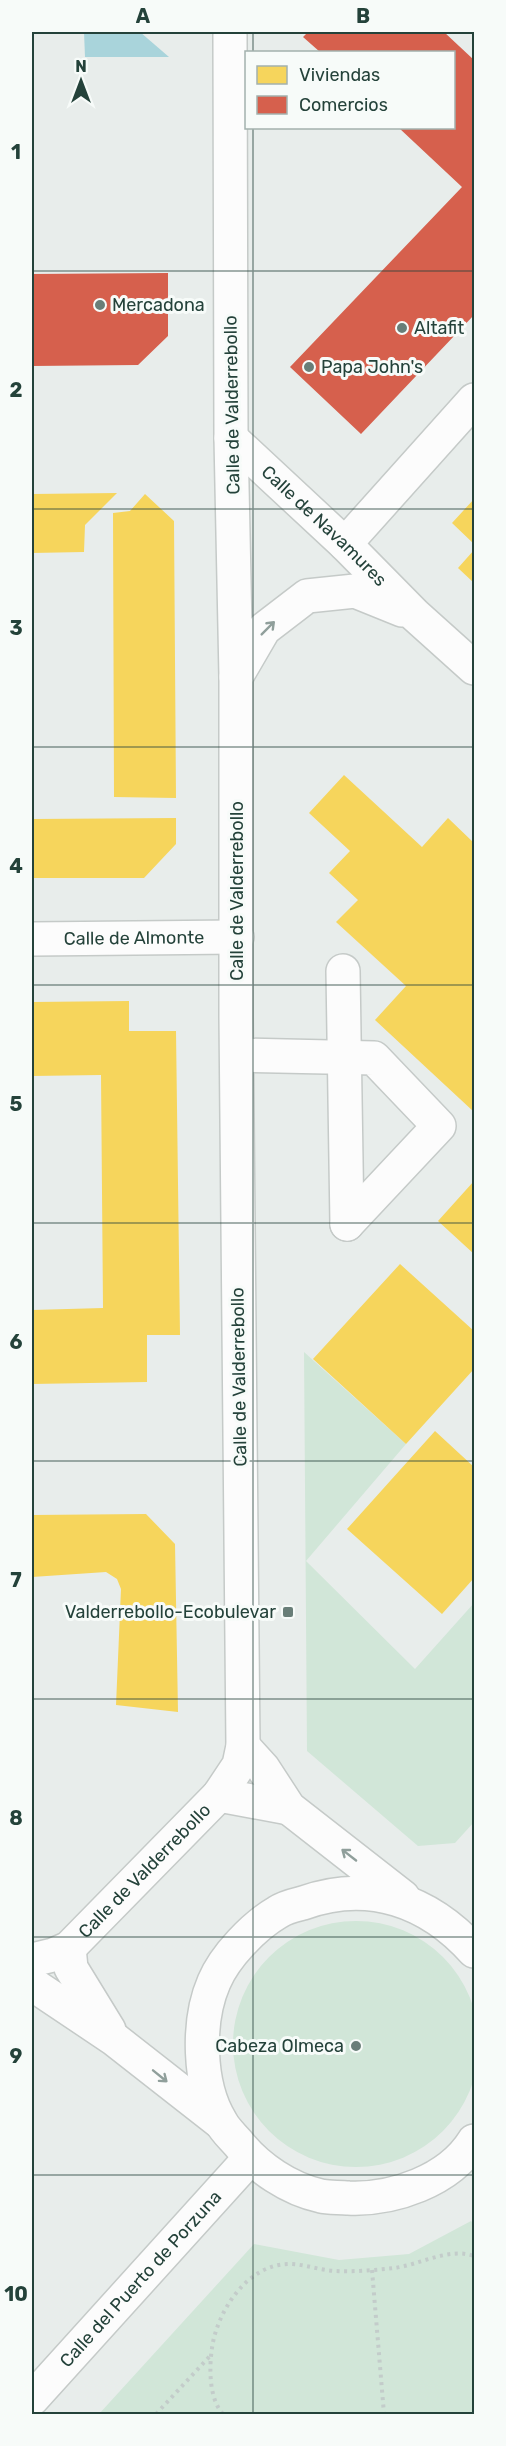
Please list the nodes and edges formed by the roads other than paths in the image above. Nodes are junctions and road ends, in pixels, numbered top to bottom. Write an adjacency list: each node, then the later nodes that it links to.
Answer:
1 (230, 33): 3 (street, Calle de Valderrebollo)
2 (474, 400): 4 (street)
3 (231, 438): 4 (street, Calle de Navamures); 7 (street, Calle de Valderrebollo)
4 (345, 544): 5 (street, Calle de Navamures)
5 (415, 615): 6 (street, Calle de Navamures); 7 (street, Calle de Navamures, one-way to 5)
6 (474, 668)
7 (236, 677): 8 (street, Calle de Valderrebollo)
8 (237, 937): 9 (street, Calle de Almonte); 11 (street, Calle de Valderrebollo)
9 (32, 939)
10 (343, 970): 12 (street)
11 (237, 1055): 12 (street); 13 (street, Calle de Valderrebollo)
12 (345, 1057): 12 (street)
13 (243, 1746): 14 (street, Calle de Valderrebollo); 15 (street, Calle de Valderrebollo)
14 (219, 1795): 15 (street, Calle de Valderrebollo); 18 (street, Calle de Valderrebollo)
15 (289, 1808): 16 (street, Calle de Valderrebollo, one-way to 15)
16 (412, 1903): 17 (street); 22 (street)
17 (469, 1932)
18 (69, 1947): 19 (street, Calle de Valderrebollo); 21 (street, Calle de Valderrebollo)
19 (32, 1960)
20 (32, 1984): 21 (street, Calle de Valderrebollo)
21 (114, 2039): 22 (street, Calle de Valderrebollo, one-way to 22)
22 (220, 2122): 24 (street)
23 (473, 2145): 24 (street)
24 (250, 2157): 25 (street, Calle del Puerto de Porzuna)
25 (32, 2399)

